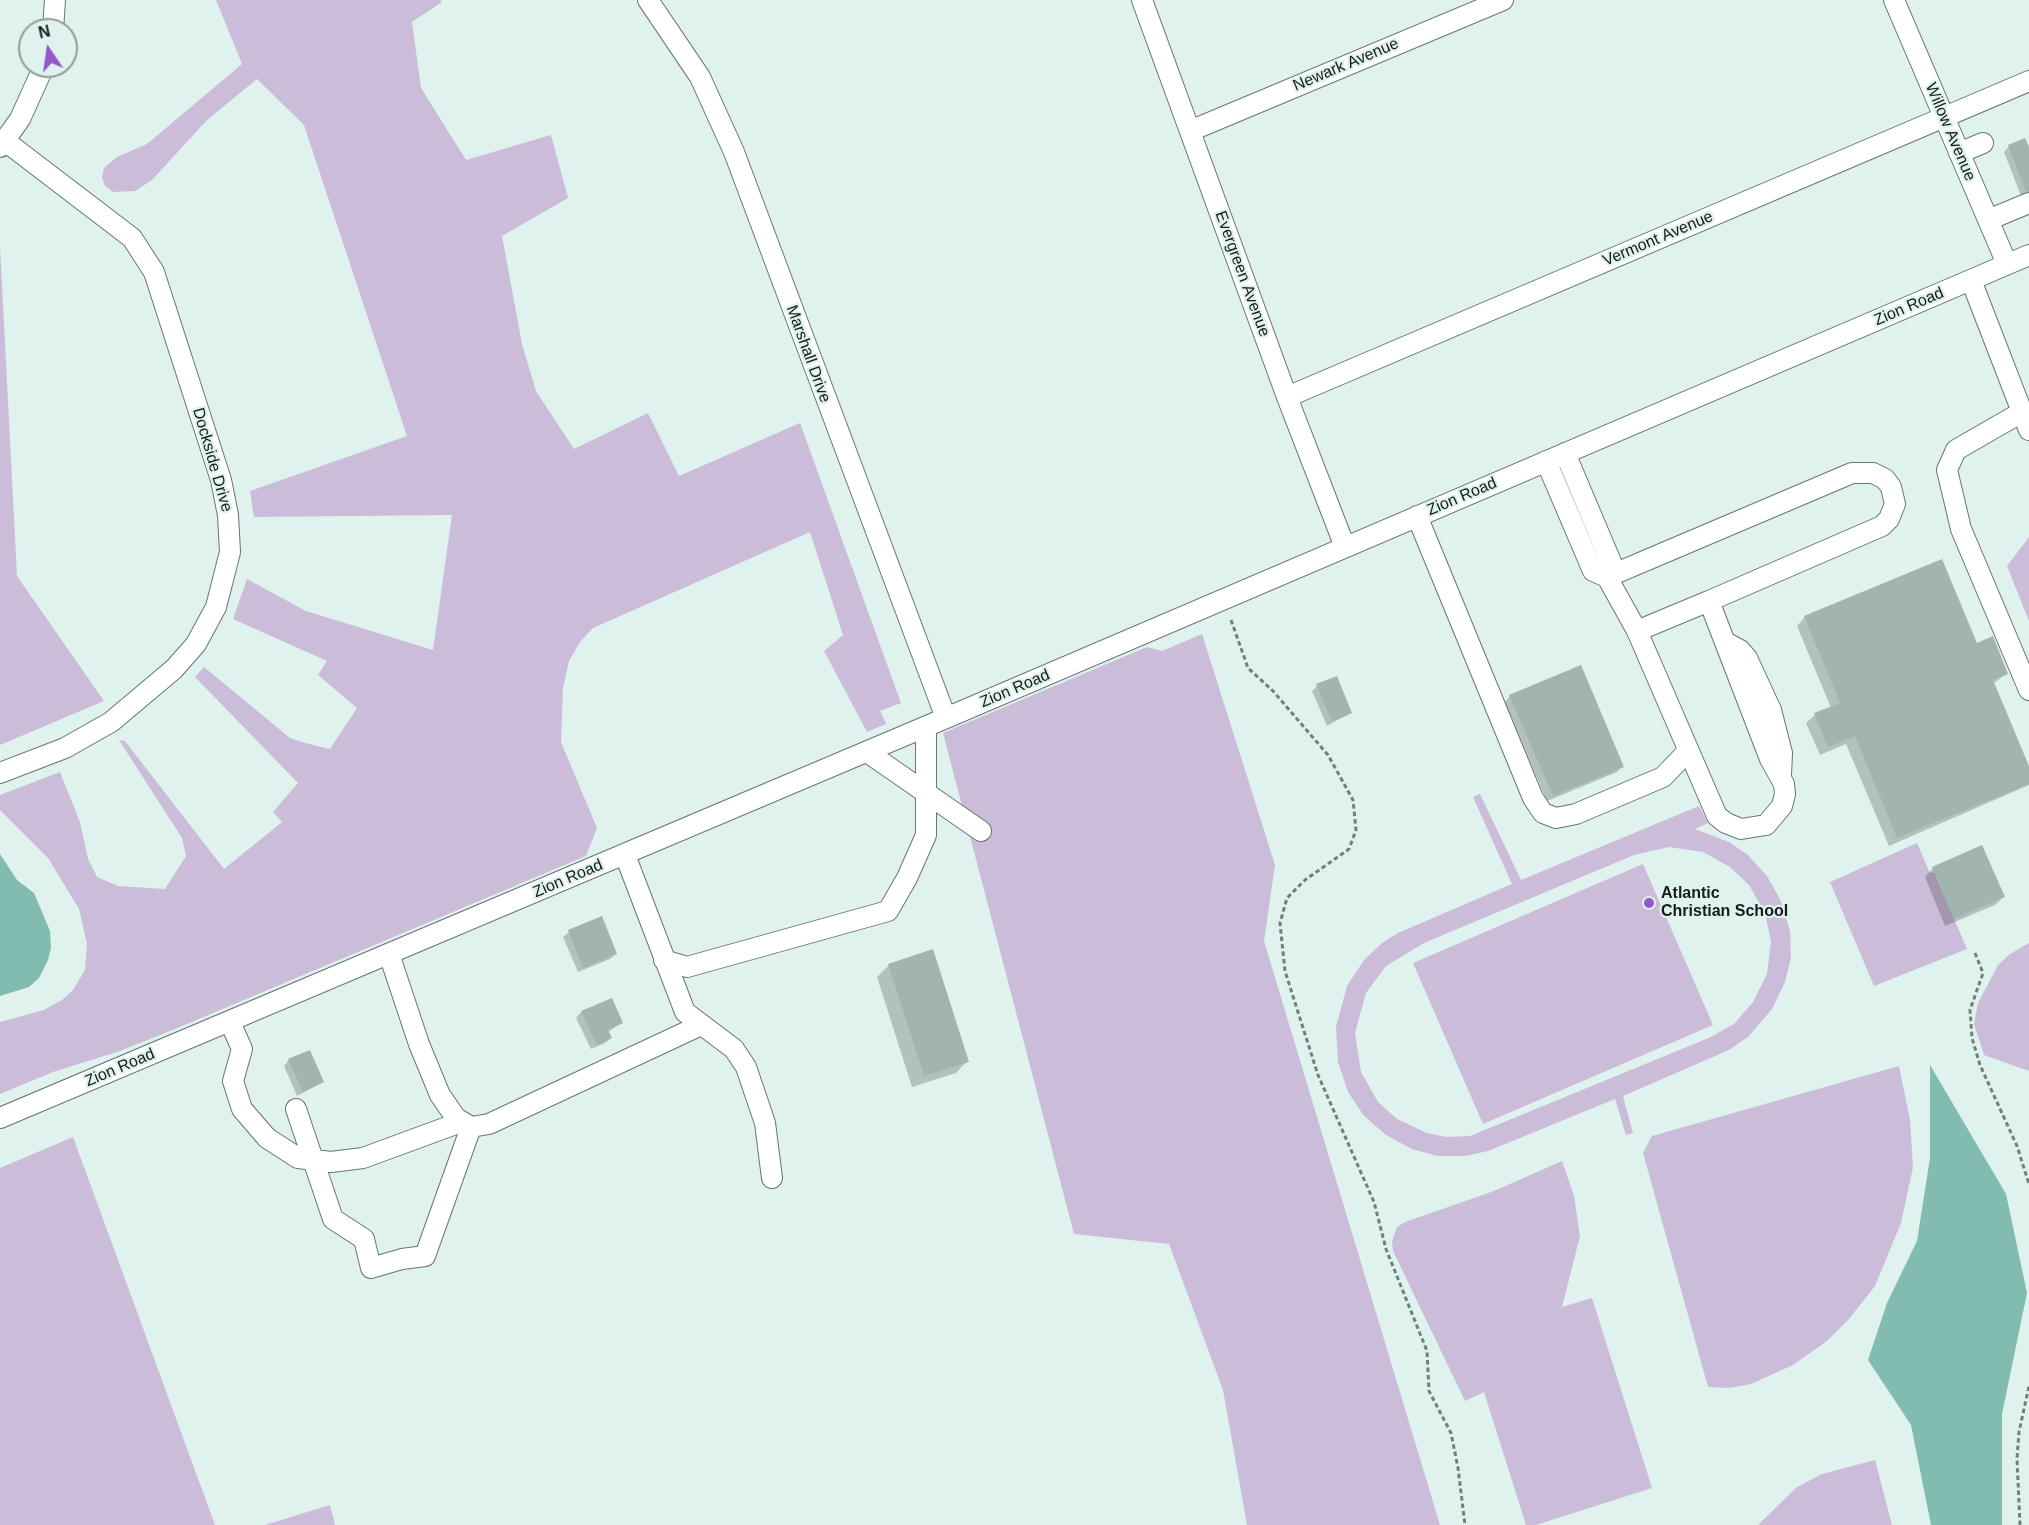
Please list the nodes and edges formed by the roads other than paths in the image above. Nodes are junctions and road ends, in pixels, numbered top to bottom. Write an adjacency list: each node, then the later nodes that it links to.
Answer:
1 (55, 0): 6 (street)
2 (648, 0): 29 (street, Marshall Drive)
3 (1142, 0): 10 (street, Evergreen Avenue)
4 (1503, 0): 10 (street, Newark Avenue)
5 (1894, 0): 9 (street, Willow Avenue)
6 (54, 18)
7 (39, 78): 12 (street)
8 (2028, 85): 9 (street, Vermont Avenue)
9 (1943, 117): 13 (street, Willow Avenue); 19 (street, Vermont Avenue)
10 (1190, 131): 19 (street, Evergreen Avenue)
11 (1983, 143): 13 (street)
12 (3, 144): 33 (street, Dockside Drive)
13 (1959, 153): 15 (street, Willow Avenue)
14 (2027, 209): 15 (street)
15 (1988, 220): 17 (street, Willow Avenue)
16 (2029, 255): 17 (street, Zion Road)
17 (2007, 264): 18 (street, Zion Road)
18 (1971, 280): 20 (street); 21 (street, Zion Road)
19 (1287, 397): 24 (street, Evergreen Avenue)
20 (2026, 421): 28 (street)
21 (1565, 453): 22 (street, Zion Road); 25 (street)
22 (1546, 461): 23 (street, Zion Road); 25 (street)
23 (1417, 516): 24 (street, Zion Road); 31 (street)
24 (1346, 547): 29 (street, Zion Road)
25 (1607, 578): 26 (street); 27 (street)
26 (1709, 601): 27 (street); 31 (street)
27 (1636, 631): 31 (street)
28 (2029, 690)
29 (946, 718): 30 (street, Zion Road)
30 (926, 727): 32 (street, Zion Road); 34 (street)
31 (1688, 751)
32 (867, 752): 34 (street); 36 (street, Zion Road)
33 (0, 773)
34 (927, 794): 35 (street); 38 (street)
35 (981, 831)
36 (625, 855): 37 (street, Zion Road); 38 (street)
37 (389, 954): 39 (street, Zion Road); 43 (street)
38 (664, 960): 40 (street)
39 (230, 1022): 42 (street, Zion Road); 44 (street)
40 (701, 1025): 43 (street); 45 (street)
41 (296, 1109): 44 (street)
42 (0, 1119)
43 (466, 1125): 44 (street); 44 (street)
44 (315, 1162)
45 (772, 1178)

